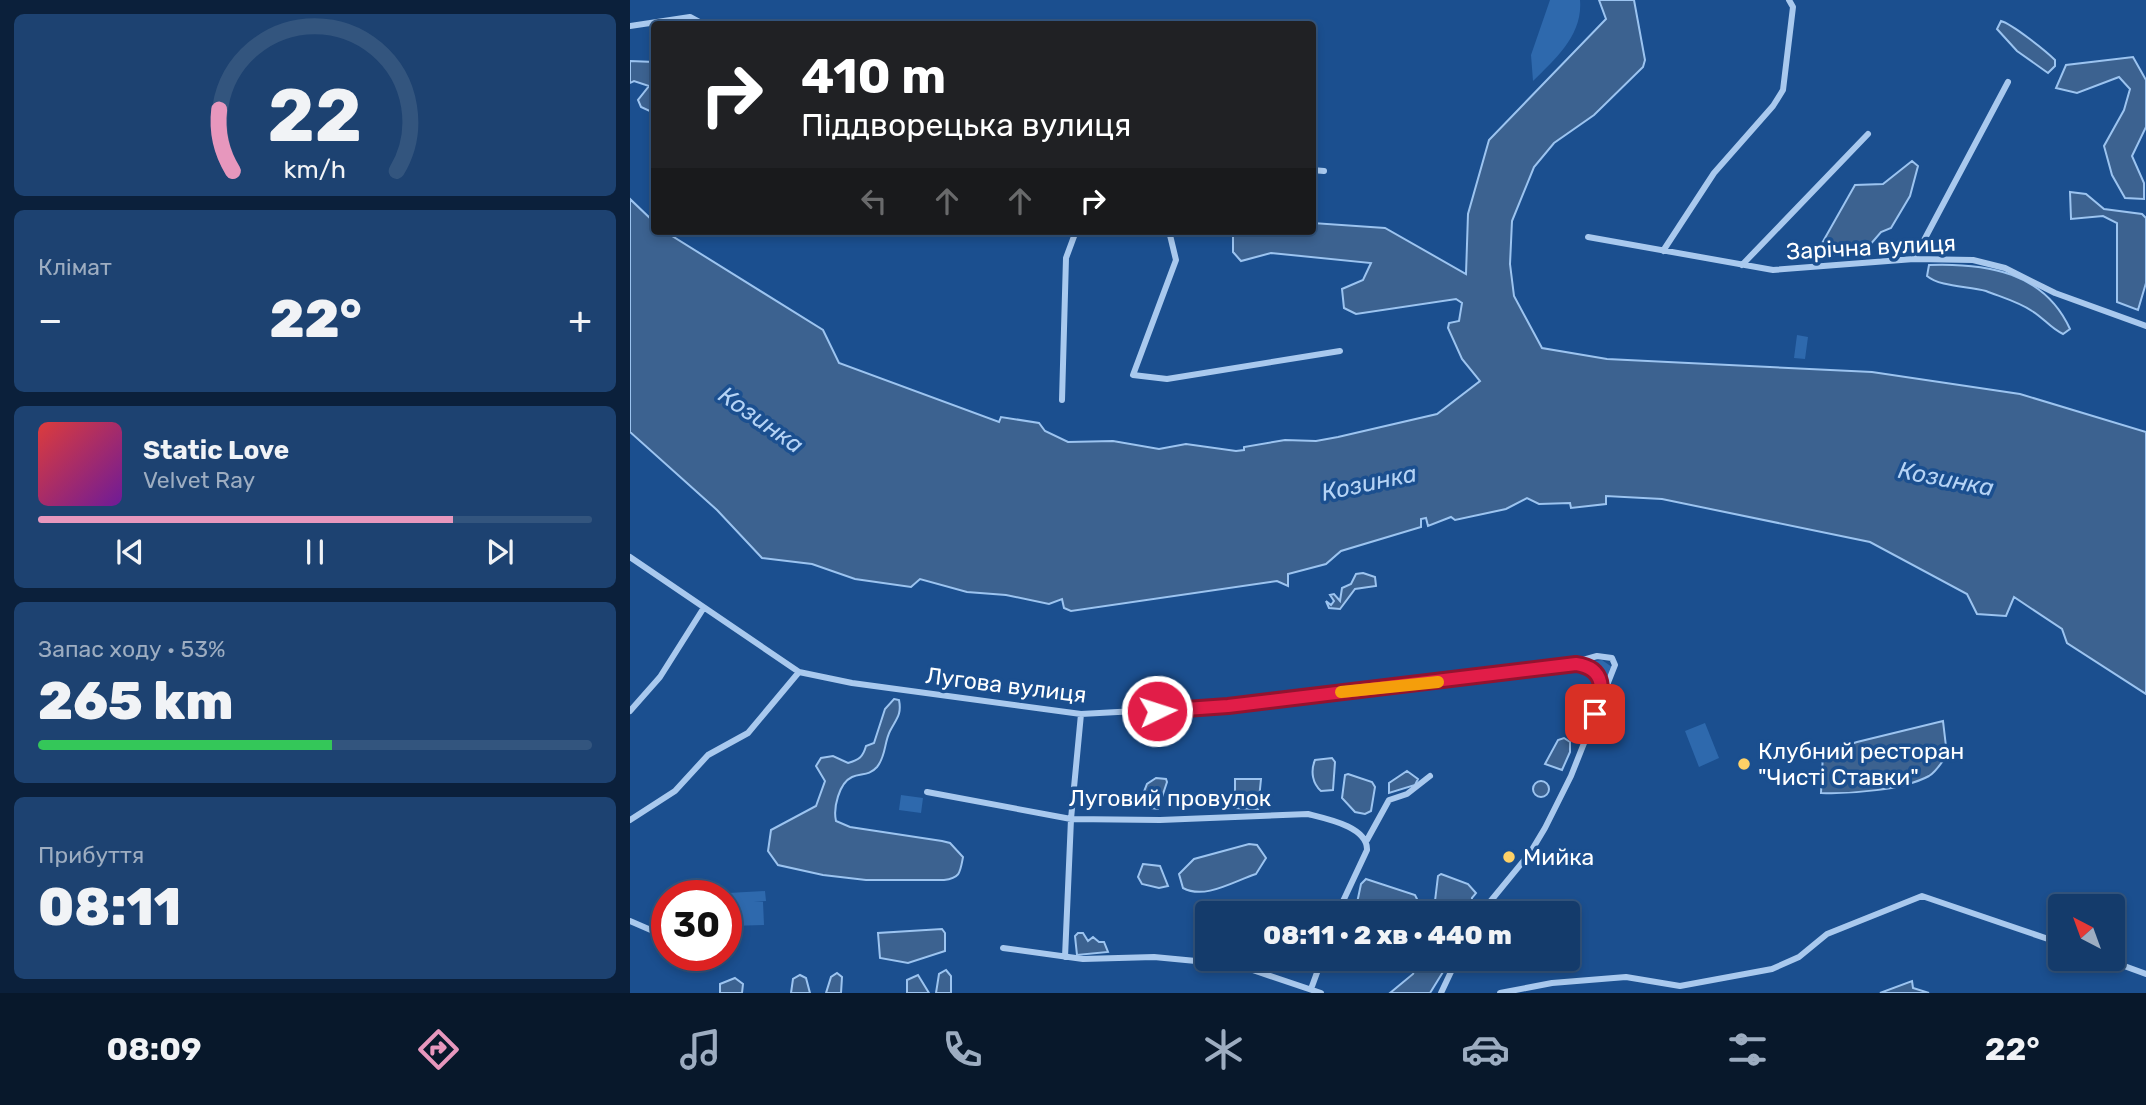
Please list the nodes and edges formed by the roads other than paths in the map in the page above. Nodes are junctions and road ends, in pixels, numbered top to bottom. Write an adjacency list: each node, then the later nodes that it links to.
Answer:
1 (1789, 0): 13 (street)
2 (663, 21): 3 (street)
3 (697, 21)
4 (651, 23): 5 (street)
5 (630, 26)
6 (2008, 82): 14 (street)
7 (1868, 134): 15 (street)
8 (1316, 170): 9 (street)
9 (1324, 171)
10 (1075, 235): 18 (street)
11 (1170, 235): 17 (street)
12 (1588, 237): 13 (street, Зарічна вулиця)
13 (1663, 251): 15 (street, Зарічна вулиця)
14 (1914, 259): 15 (street, Зарічна вулиця); 16 (street, Зарічна вулиця)
15 (1742, 265)
16 (2146, 327)
17 (1340, 351)
18 (1062, 400)
19 (630, 557): 20 (street, Лугова вулиця)
20 (703, 609): 22 (street, Лугова вулиця); 24 (street)
21 (1569, 664): 23 (street); 23 (street, Лугова вулиця); 25 (street, Лугова вулиця)
22 (799, 672): 25 (street, Лугова вулиця); 29 (street)
23 (1602, 696): 32 (street)
24 (630, 711)
25 (1081, 714): 28 (street)
26 (1430, 776): 30 (street)
27 (927, 792): 28 (street, Луговий провулок)
28 (1071, 819): 30 (street, Луговий провулок); 37 (street)
29 (630, 820)
30 (1367, 840): 31 (street)
31 (1344, 901)
32 (1491, 901)
33 (630, 921): 34 (street)
34 (651, 930)
35 (2048, 939): 45 (street)
36 (1003, 948): 37 (street)
37 (1065, 957): 42 (street)
38 (2125, 966): 41 (street)
39 (1318, 971): 42 (street)
40 (1451, 971): 44 (street)
41 (2146, 974)
42 (1311, 989): 43 (street)
43 (1321, 993)
44 (1441, 993)
45 (1500, 993)

